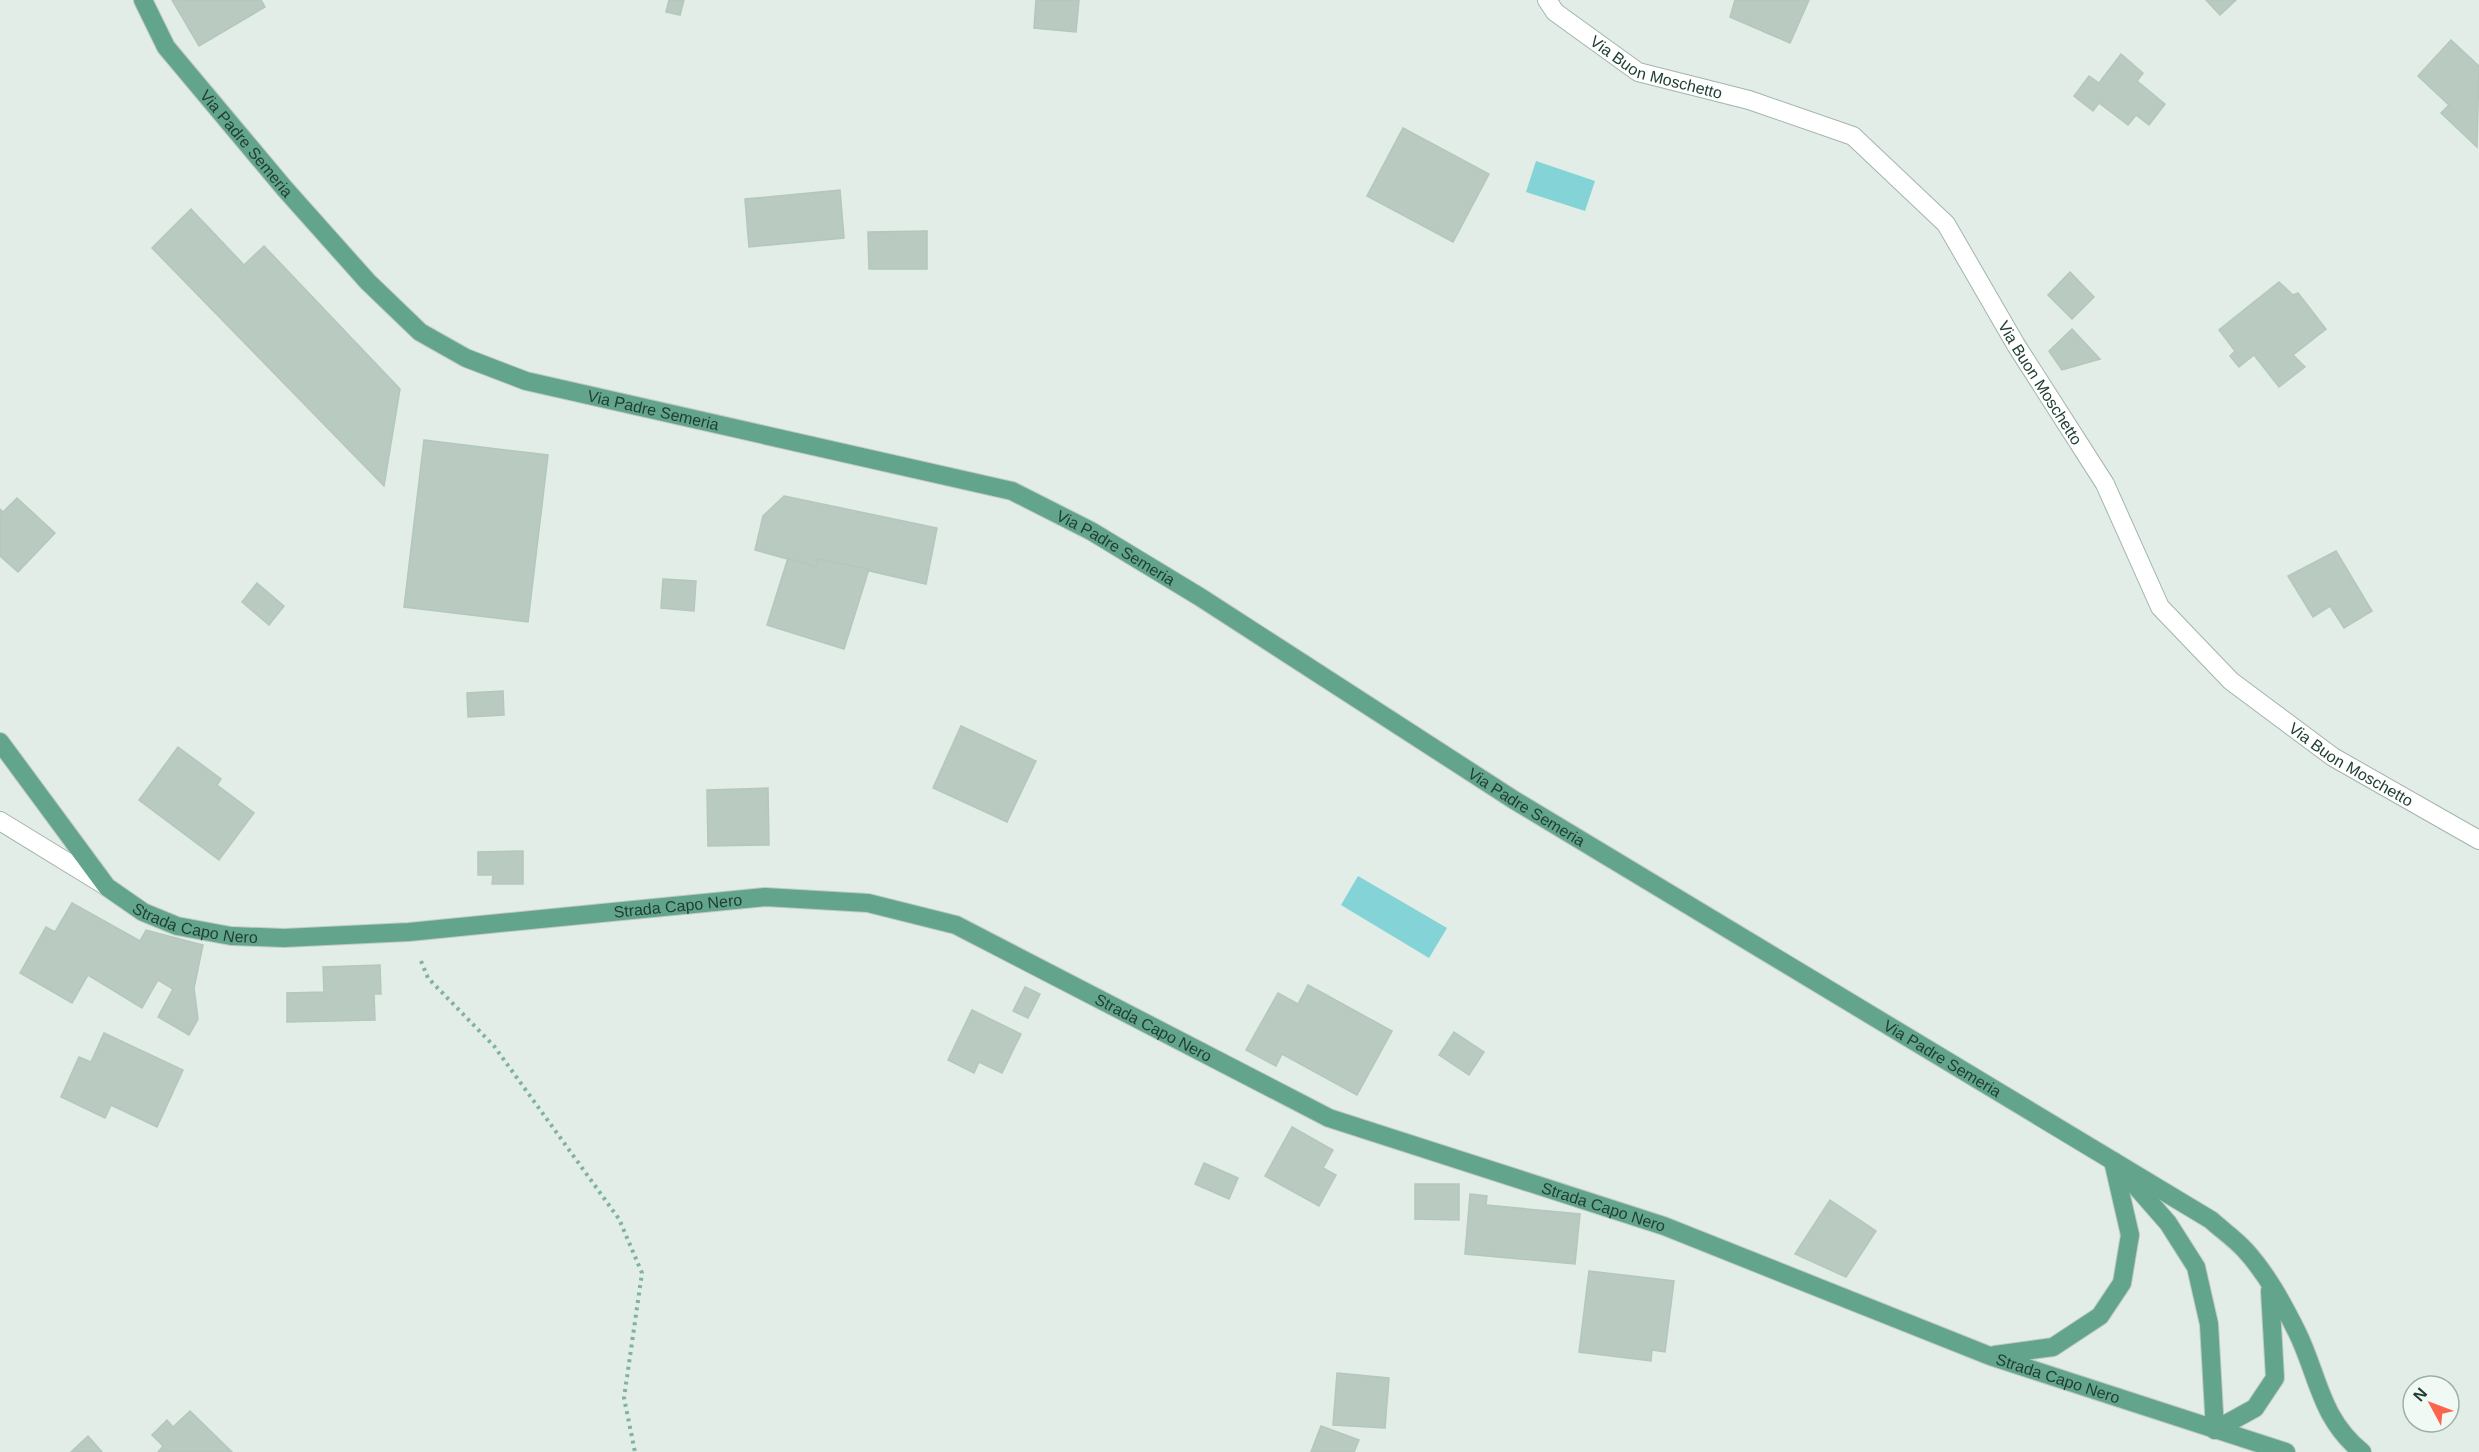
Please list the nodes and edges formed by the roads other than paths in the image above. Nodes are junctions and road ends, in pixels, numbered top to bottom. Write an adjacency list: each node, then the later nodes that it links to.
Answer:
1 (143, 0): 7 (main road, Via Padre Semeria)
2 (1547, 0): 5 (street, Via Buon Moschetto)
3 (0, 742): 6 (main road)
4 (0, 821): 6 (street, Strada Capo Nero)
5 (2479, 840)
6 (107, 887): 9 (main road, Strada Capo Nero)
7 (2113, 1160): 8 (main road, Via Padre Semeria); 9 (main road); 10 (main road)
8 (2269, 1282): 10 (main road); 12 (main road, Via Padre Semeria)
9 (1990, 1356): 10 (main road, Strada Capo Nero)
10 (2215, 1430): 11 (main road, Strada Capo Nero)
11 (2286, 1452)
12 (2362, 1452)

